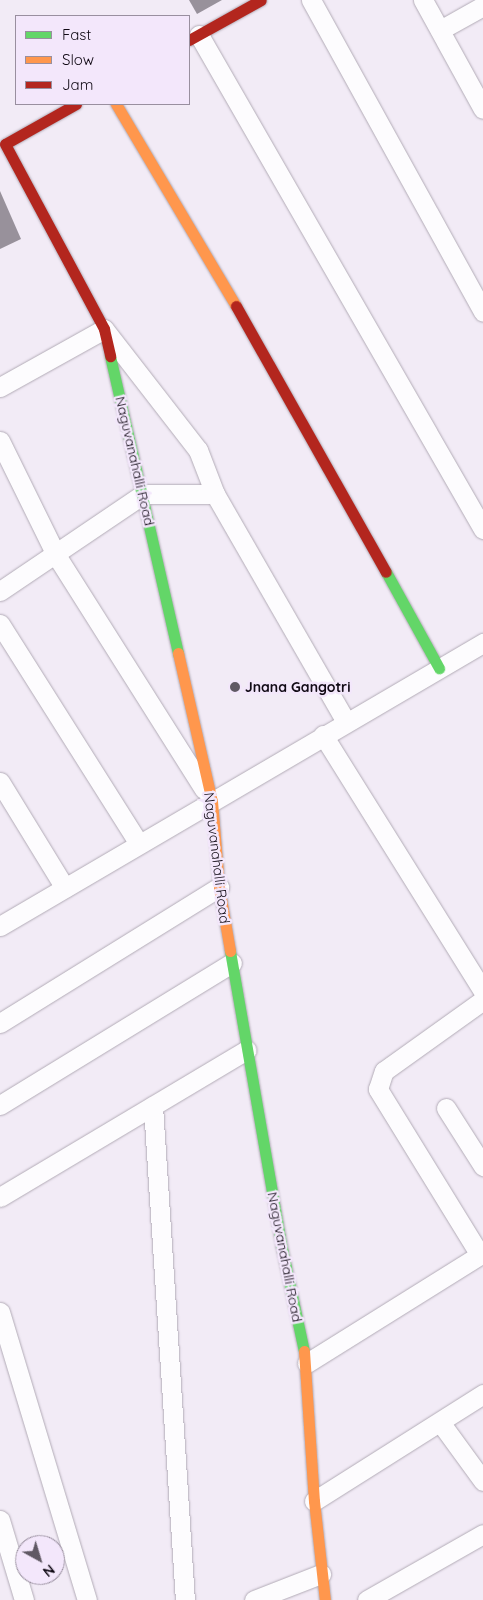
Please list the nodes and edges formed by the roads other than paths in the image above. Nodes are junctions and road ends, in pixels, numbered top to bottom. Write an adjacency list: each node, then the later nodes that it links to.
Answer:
1 (260, 0): 6 (street)
2 (311, 0): 11 (street)
3 (423, 0): 5 (street)
4 (483, 6): 5 (street)
5 (440, 30): 9 (street)
6 (194, 38): 17 (street)
7 (74, 105): 10 (street)
8 (117, 105): 22 (street)
9 (483, 110)
10 (2, 142): 12 (street, Naguvanahalli Road)
11 (483, 312)
12 (104, 329): 13 (street); 15 (street, Naguvanahalli Road); 16 (street)
13 (0, 387)
14 (0, 442): 18 (street)
15 (143, 494): 16 (street); 18 (street); 26 (street, Naguvanahalli Road)
16 (215, 494): 23 (street)
17 (483, 529)
18 (56, 555): 19 (street); 26 (street)
19 (1, 588)
20 (0, 624): 27 (street)
21 (483, 643): 22 (street)
22 (439, 668): 23 (street)
23 (346, 722): 24 (street)
24 (323, 734): 26 (street); 32 (street)
25 (0, 782): 29 (street)
26 (212, 801): 27 (street); 28 (street, Naguvanahalli Road)
27 (139, 844): 29 (street)
28 (219, 887): 31 (street, Naguvanahalli Road); 34 (street)
29 (65, 888): 30 (street)
30 (0, 926)
31 (232, 963): 35 (street, Naguvanahalli Road); 36 (street)
32 (483, 991)
33 (483, 1000): 41 (street)
34 (0, 1023)
35 (247, 1050): 37 (street); 43 (street, Naguvanahalli Road)
36 (0, 1105)
37 (153, 1106): 40 (street); 53 (street)
38 (446, 1108): 39 (street)
39 (483, 1166)
40 (0, 1197)
41 (481, 1254): 43 (street)
42 (0, 1312): 52 (street)
43 (307, 1363): 47 (street, Naguvanahalli Road)
44 (483, 1394): 45 (street)
45 (440, 1422): 46 (street); 47 (street)
46 (483, 1481)
47 (314, 1501): 50 (street, Naguvanahalli Road)
48 (0, 1520): 51 (street)
49 (483, 1534): 56 (street)
50 (321, 1574): 54 (street); 55 (street, Naguvanahalli Road)
51 (24, 1600)
52 (87, 1600)
53 (185, 1600)
54 (254, 1600)
55 (325, 1600)
56 (367, 1600)

